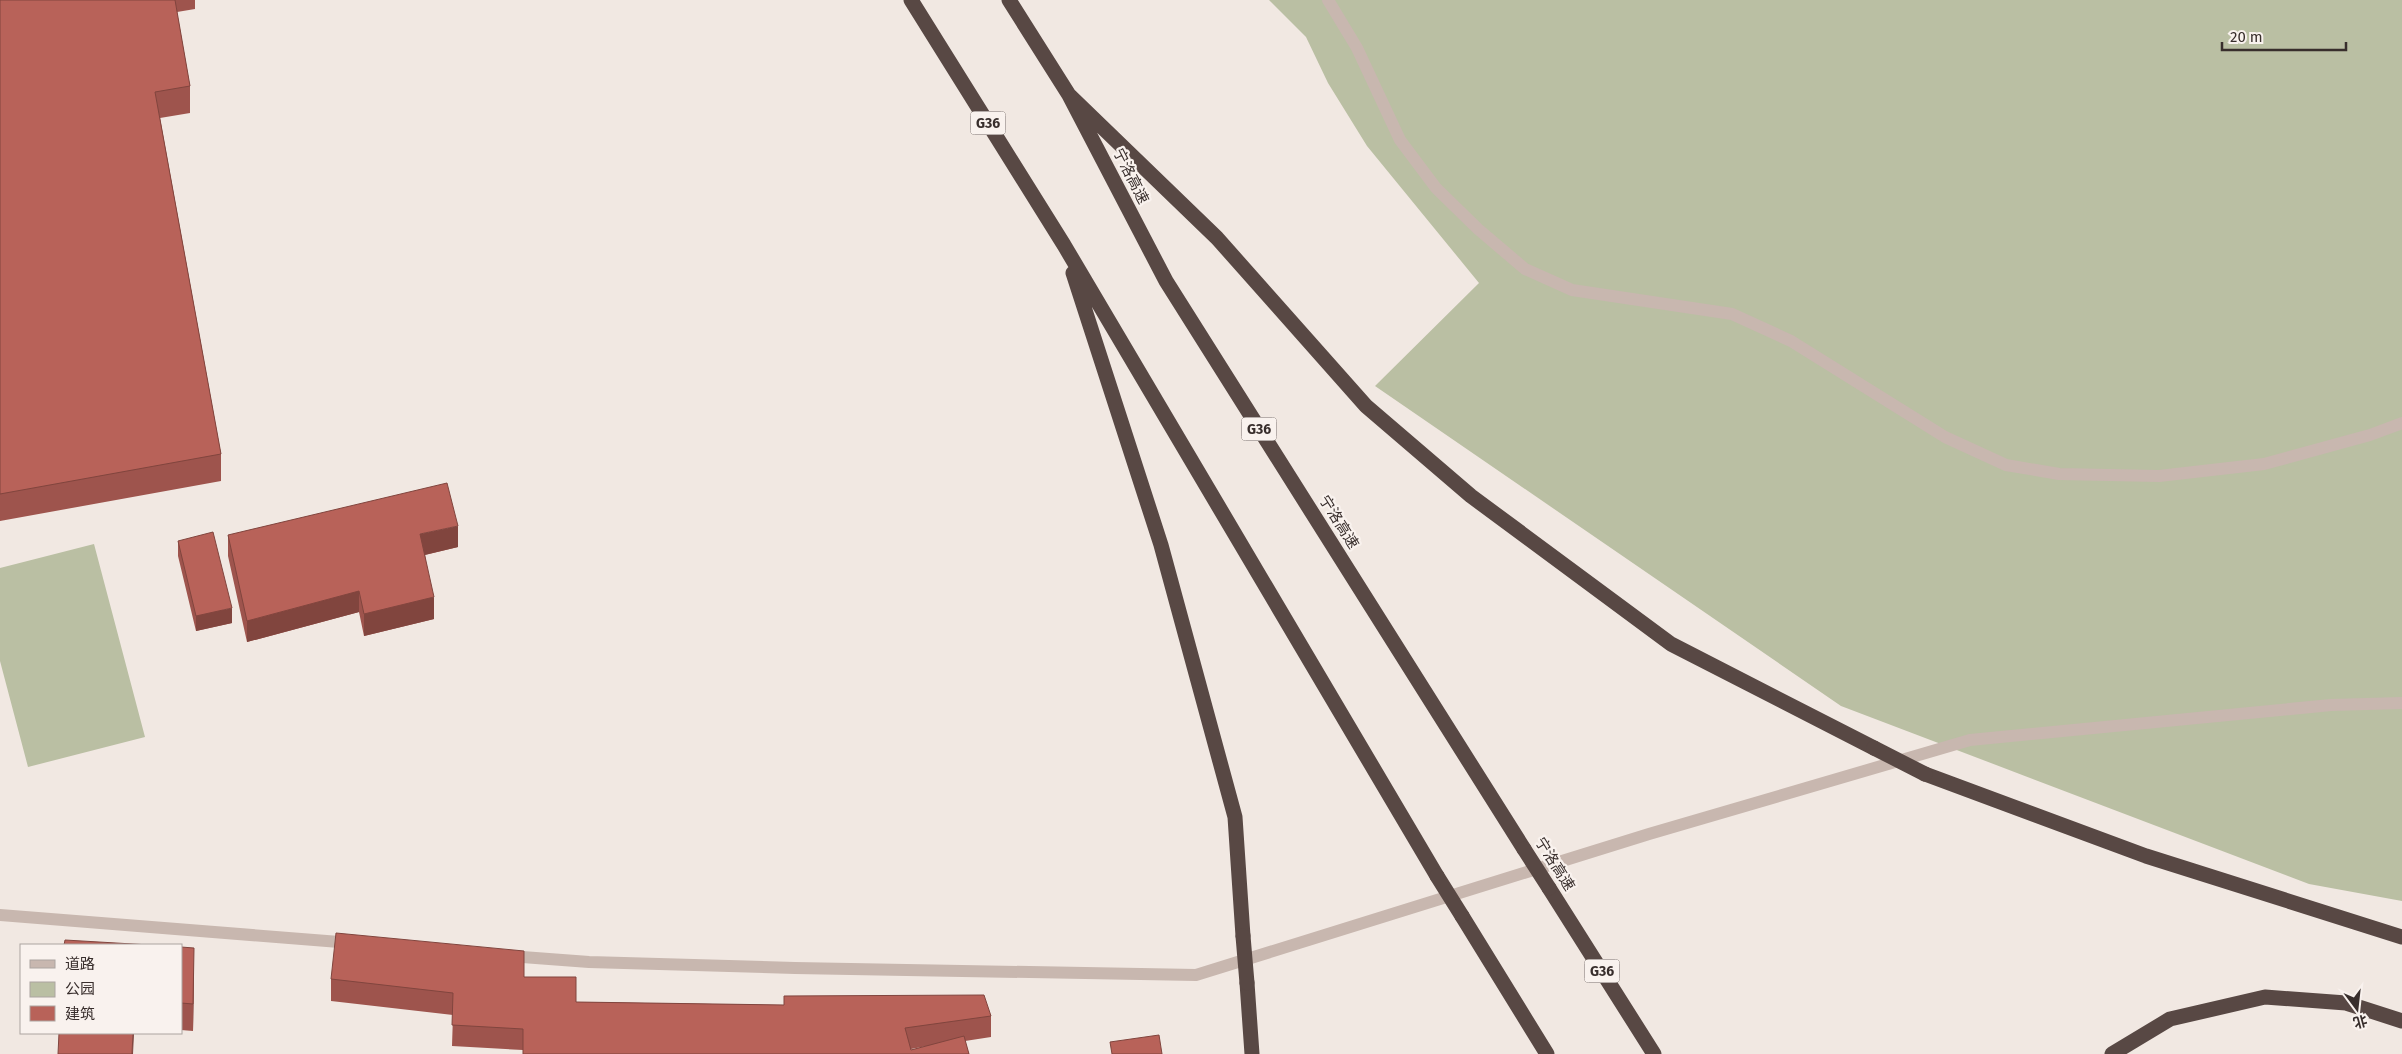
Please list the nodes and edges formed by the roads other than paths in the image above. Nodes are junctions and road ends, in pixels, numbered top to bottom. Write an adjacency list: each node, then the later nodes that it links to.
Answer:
1 (911, 0): 5 (highway, G36)
2 (1009, 0): 4 (highway, 宁洛高速 / G36)
3 (1328, 0): 6 (street)
4 (1069, 95): 9 (highway, bridge); 15 (highway, 宁洛高速 / G36, bridge)
5 (1064, 245): 13 (highway, bridge); 14 (highway, G36, bridge)
6 (2402, 424)
7 (2402, 703): 11 (street)
8 (0, 915): 10 (street)
9 (2402, 937)
10 (370, 944)
11 (499, 955)
12 (2402, 1021): 16 (highway)
13 (1252, 1054)
14 (1547, 1054)
15 (1654, 1054)
16 (2112, 1054)

